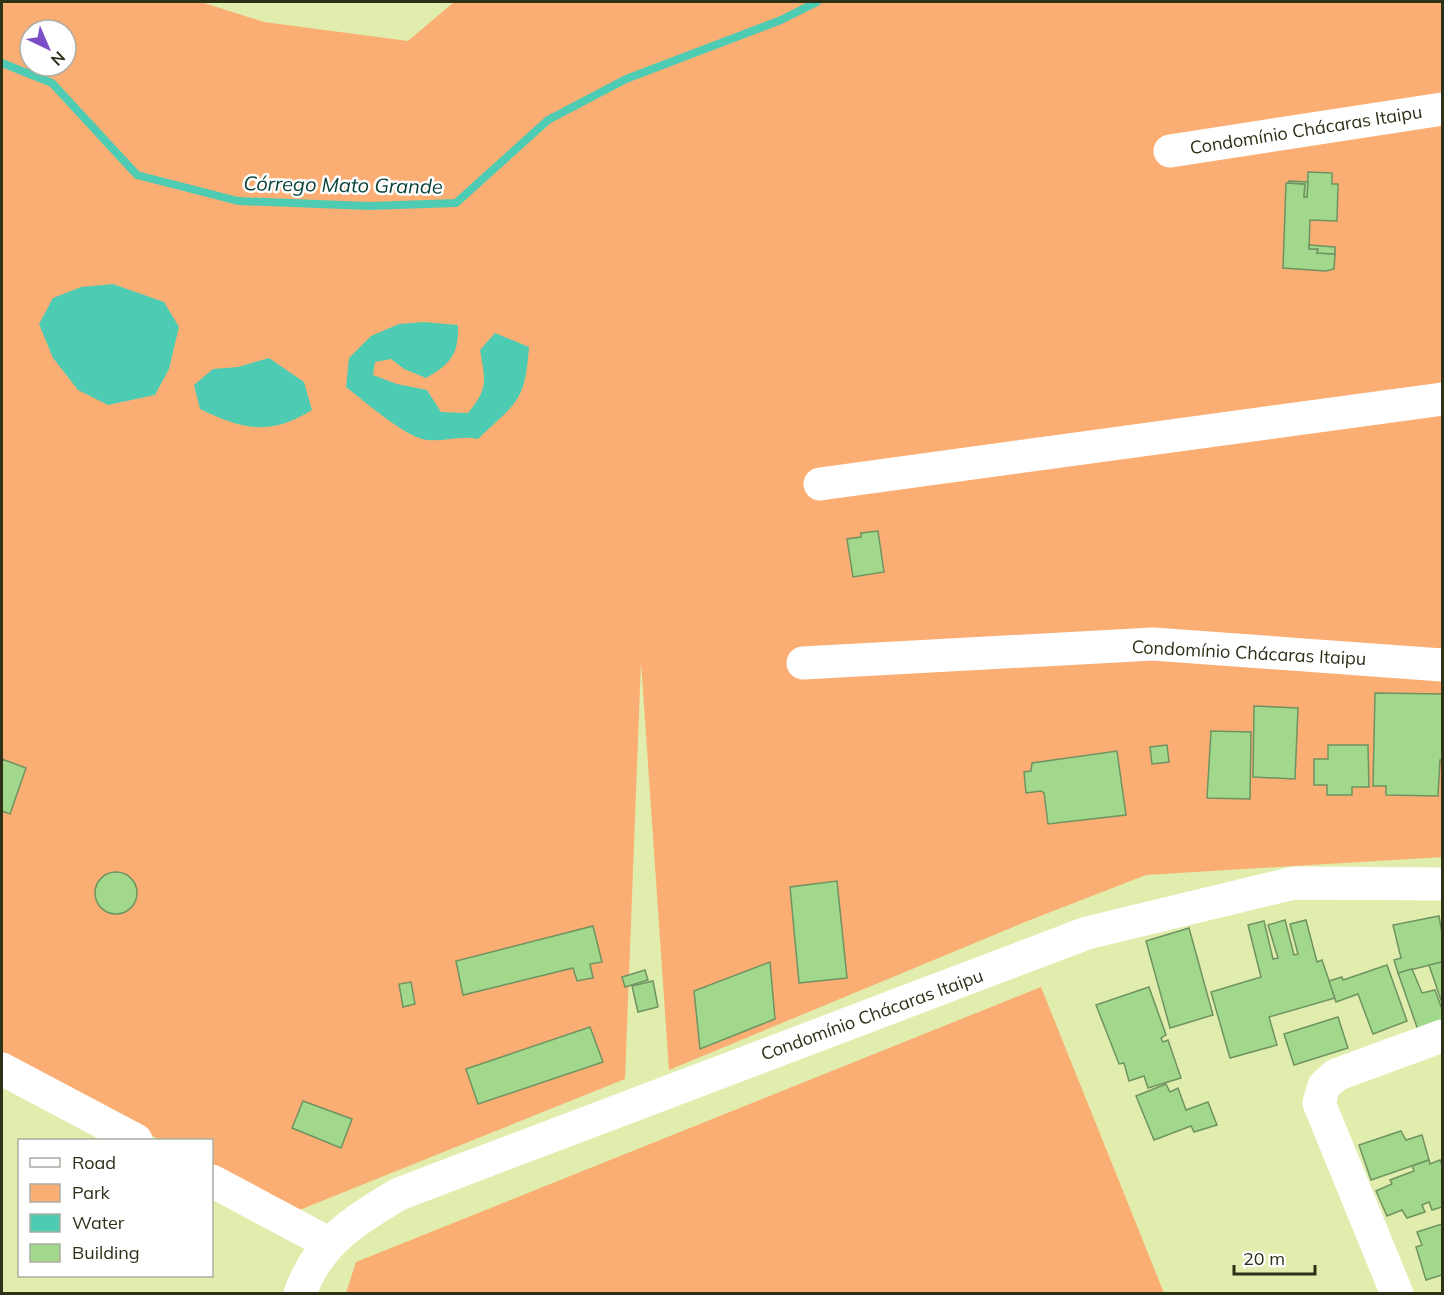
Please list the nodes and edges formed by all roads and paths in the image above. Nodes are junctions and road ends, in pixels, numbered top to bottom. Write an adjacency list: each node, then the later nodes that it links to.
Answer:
1 (1443, 109): 2 (street, Condomínio Chácaras Itaipu)
2 (1170, 151)
3 (1443, 399): 4 (street)
4 (820, 484)
5 (803, 663): 6 (street, Condomínio Chácaras Itaipu)
6 (1443, 665)
7 (1443, 884): 12 (street, Condomínio Chácaras Itaipu)
8 (1443, 1036): 14 (street)
9 (2, 1069): 10 (street)
10 (134, 1139)
11 (213, 1182): 12 (street)
12 (328, 1243): 13 (street, Condomínio Chácaras Itaipu)
13 (300, 1293)
14 (1397, 1293)

